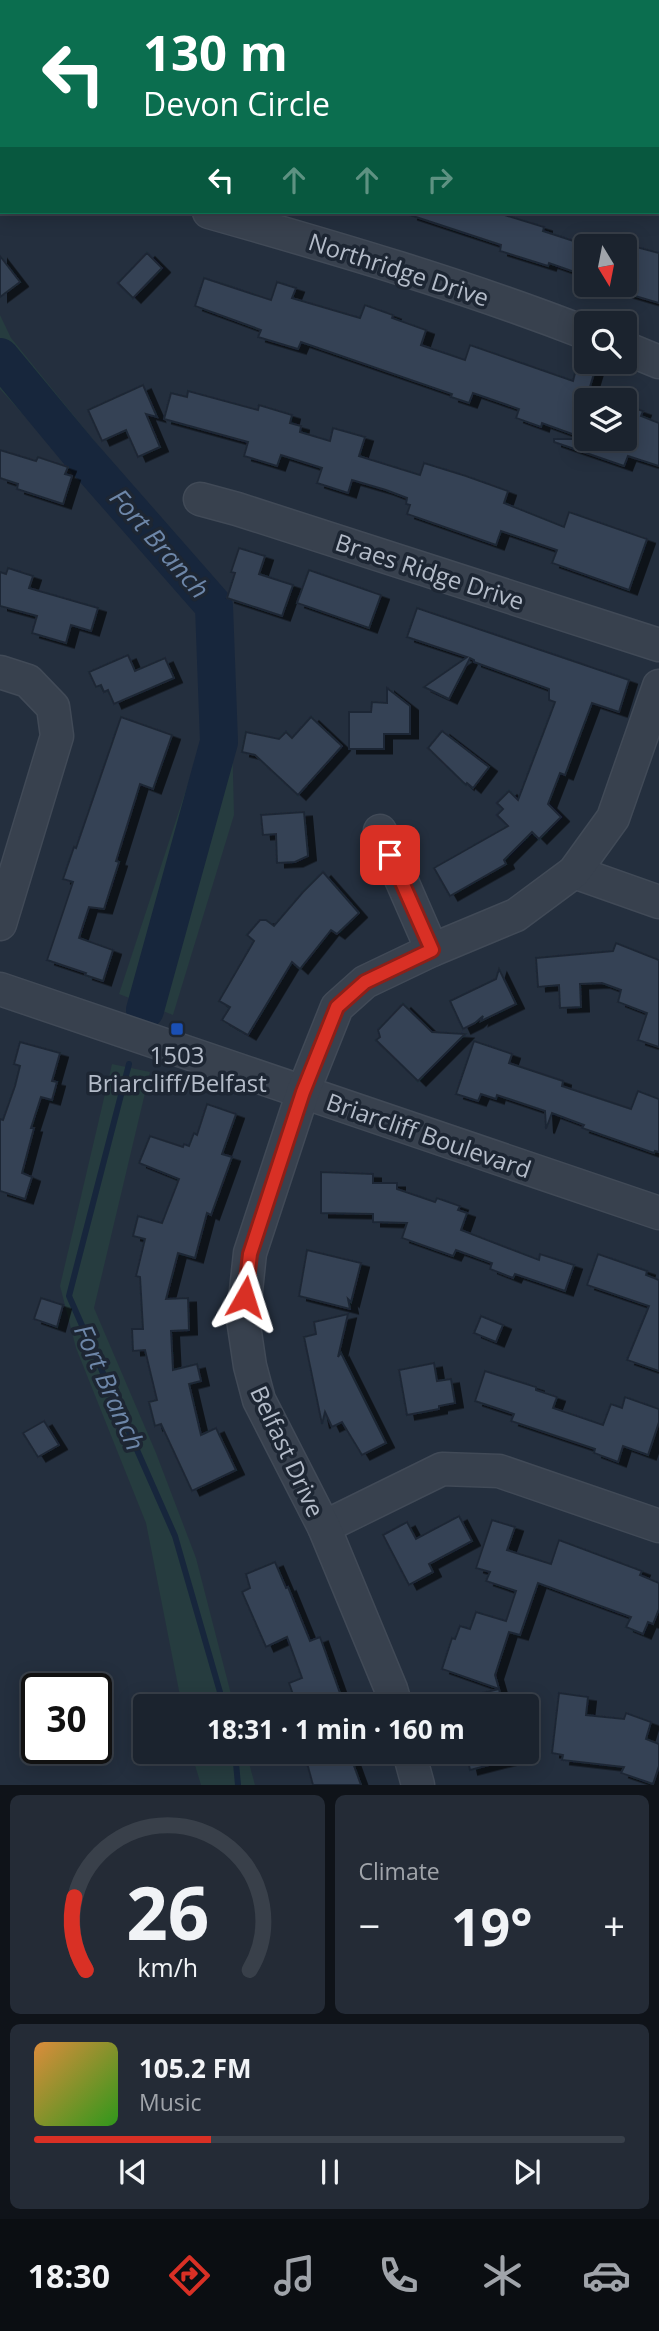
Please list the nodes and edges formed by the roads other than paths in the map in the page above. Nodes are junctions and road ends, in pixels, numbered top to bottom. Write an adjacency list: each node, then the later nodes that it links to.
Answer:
1 (216, 214): 2 (street, Northridge Drive)
2 (574, 328)
3 (637, 353): 4 (street)
4 (659, 362)
5 (200, 499): 6 (street, Braes Ridge Drive)
6 (659, 645)
7 (0, 672): 12 (street)
8 (659, 686): 10 (street, Belfast Drive)
9 (380, 831): 13 (street)
10 (574, 872): 11 (street); 13 (street, Belfast Drive)
11 (659, 902)
12 (0, 924)
13 (432, 950): 15 (street, Belfast Drive)
14 (0, 989): 15 (street, Briarcliff Boulevard)
15 (303, 1092): 16 (street, Briarcliff Boulevard); 18 (street, Belfast Drive)
16 (659, 1213)
17 (659, 1525): 18 (street)
18 (324, 1527): 19 (street, Belfast Drive)
19 (392, 1694)
20 (412, 1764): 21 (street)
21 (418, 1785)

